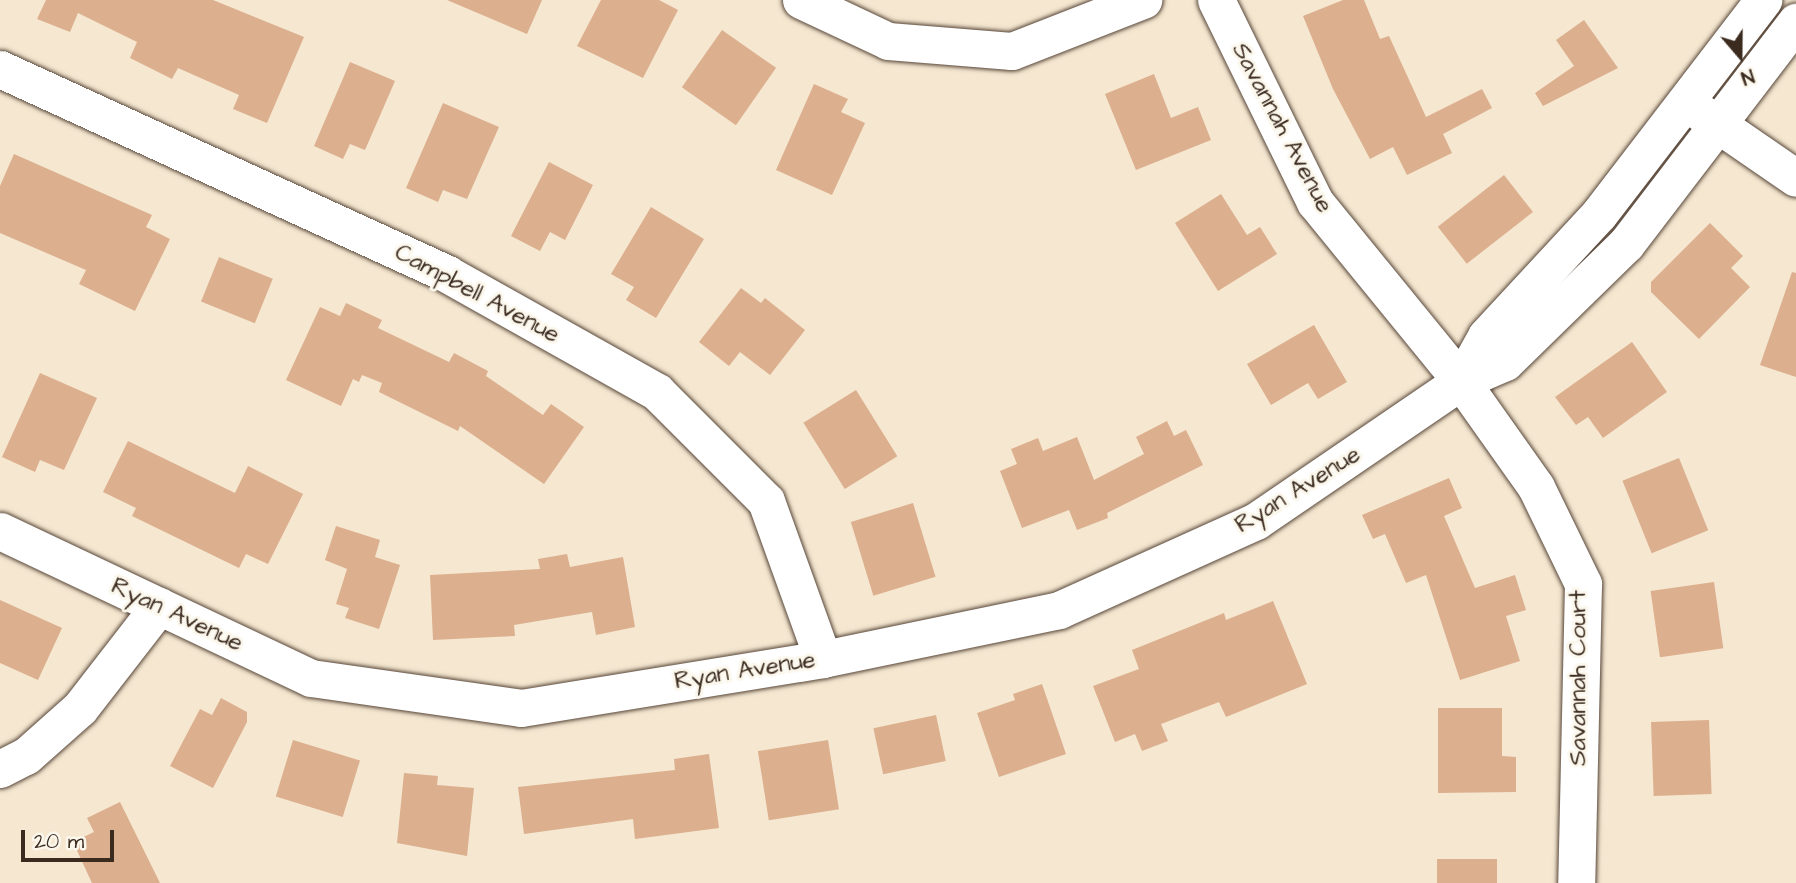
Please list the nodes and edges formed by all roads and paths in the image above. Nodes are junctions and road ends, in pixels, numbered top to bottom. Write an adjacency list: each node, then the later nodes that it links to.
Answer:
1 (801, 0): 2 (street)
2 (1143, 0)
3 (1216, 0): 10 (street, Savannah Avenue)
4 (1763, 0): 7 (street, Ryan Avenue)
5 (1796, 22): 8 (street, Ryan Avenue)
6 (0, 69): 13 (street, Campbell Avenue)
7 (1688, 104): 8 (street); 10 (street, Ryan Avenue)
8 (1720, 125): 9 (street); 10 (street, Ryan Avenue)
9 (1796, 178)
10 (1461, 382): 13 (street, Ryan Avenue); 15 (street, Savannah Court)
11 (0, 531): 12 (street, Ryan Avenue)
12 (159, 606): 13 (street, Ryan Avenue); 14 (street)
13 (823, 659)
14 (0, 769)
15 (1576, 883)

